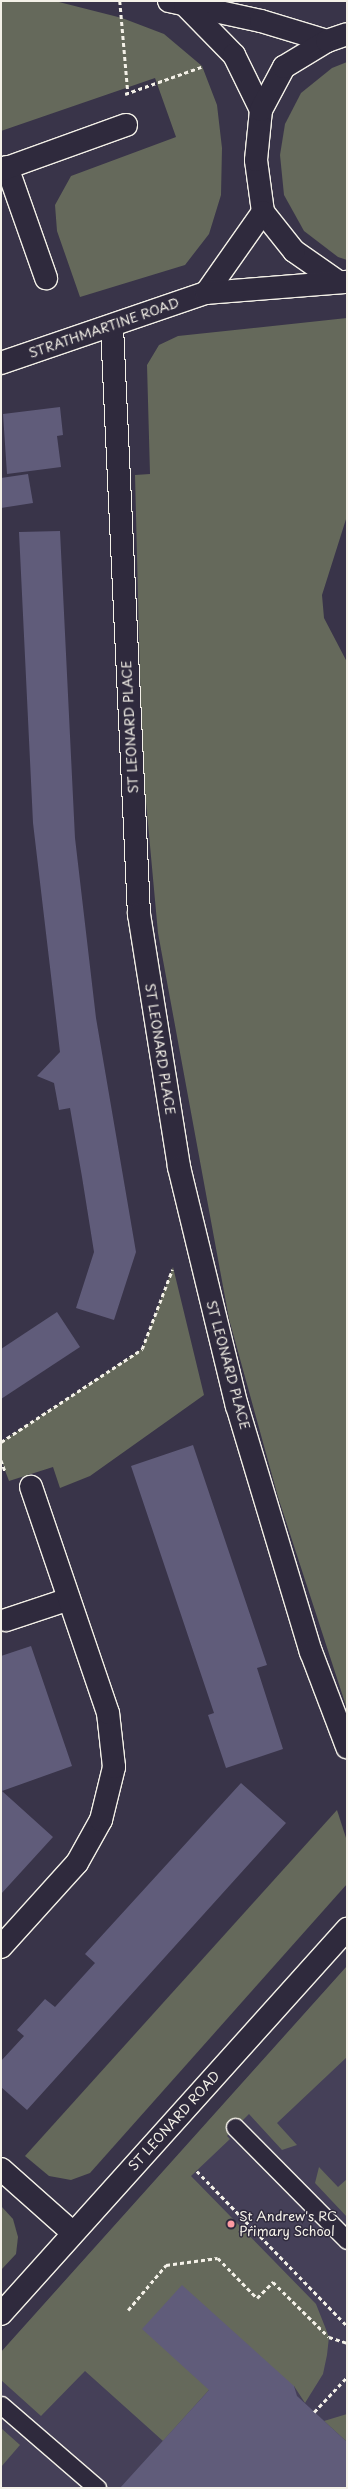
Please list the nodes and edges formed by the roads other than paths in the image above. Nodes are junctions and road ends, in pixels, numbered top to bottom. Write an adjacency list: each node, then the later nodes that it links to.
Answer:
1 (177, 3): 2 (street); 3 (street)
2 (337, 37): 3 (street)
3 (261, 110): 6 (street)
4 (126, 125): 5 (street)
5 (4, 168): 7 (street)
6 (263, 212): 8 (street, STRATHMARTINE ROAD); 9 (street)
7 (46, 278)
8 (342, 281): 9 (street, STRATHMARTINE ROAD)
9 (206, 293): 10 (street, STRATHMARTINE ROAD)
10 (112, 327): 11 (street, STRATHMARTINE ROAD); 15 (street, ST LEONARD PLACE)
11 (1, 363)
12 (31, 1487): 13 (street)
13 (69, 1599): 14 (street); 17 (street)
14 (6, 1620)
15 (347, 1747)
16 (347, 1929): 20 (street, ST LEONARD ROAD)
17 (1, 1947)
18 (236, 2127): 21 (lane)
19 (1, 2168): 20 (street)
20 (73, 2233): 22 (street, ST LEONARD ROAD)
21 (347, 2240)
22 (1, 2314)
23 (1, 2405): 24 (lane)
24 (97, 2488)

